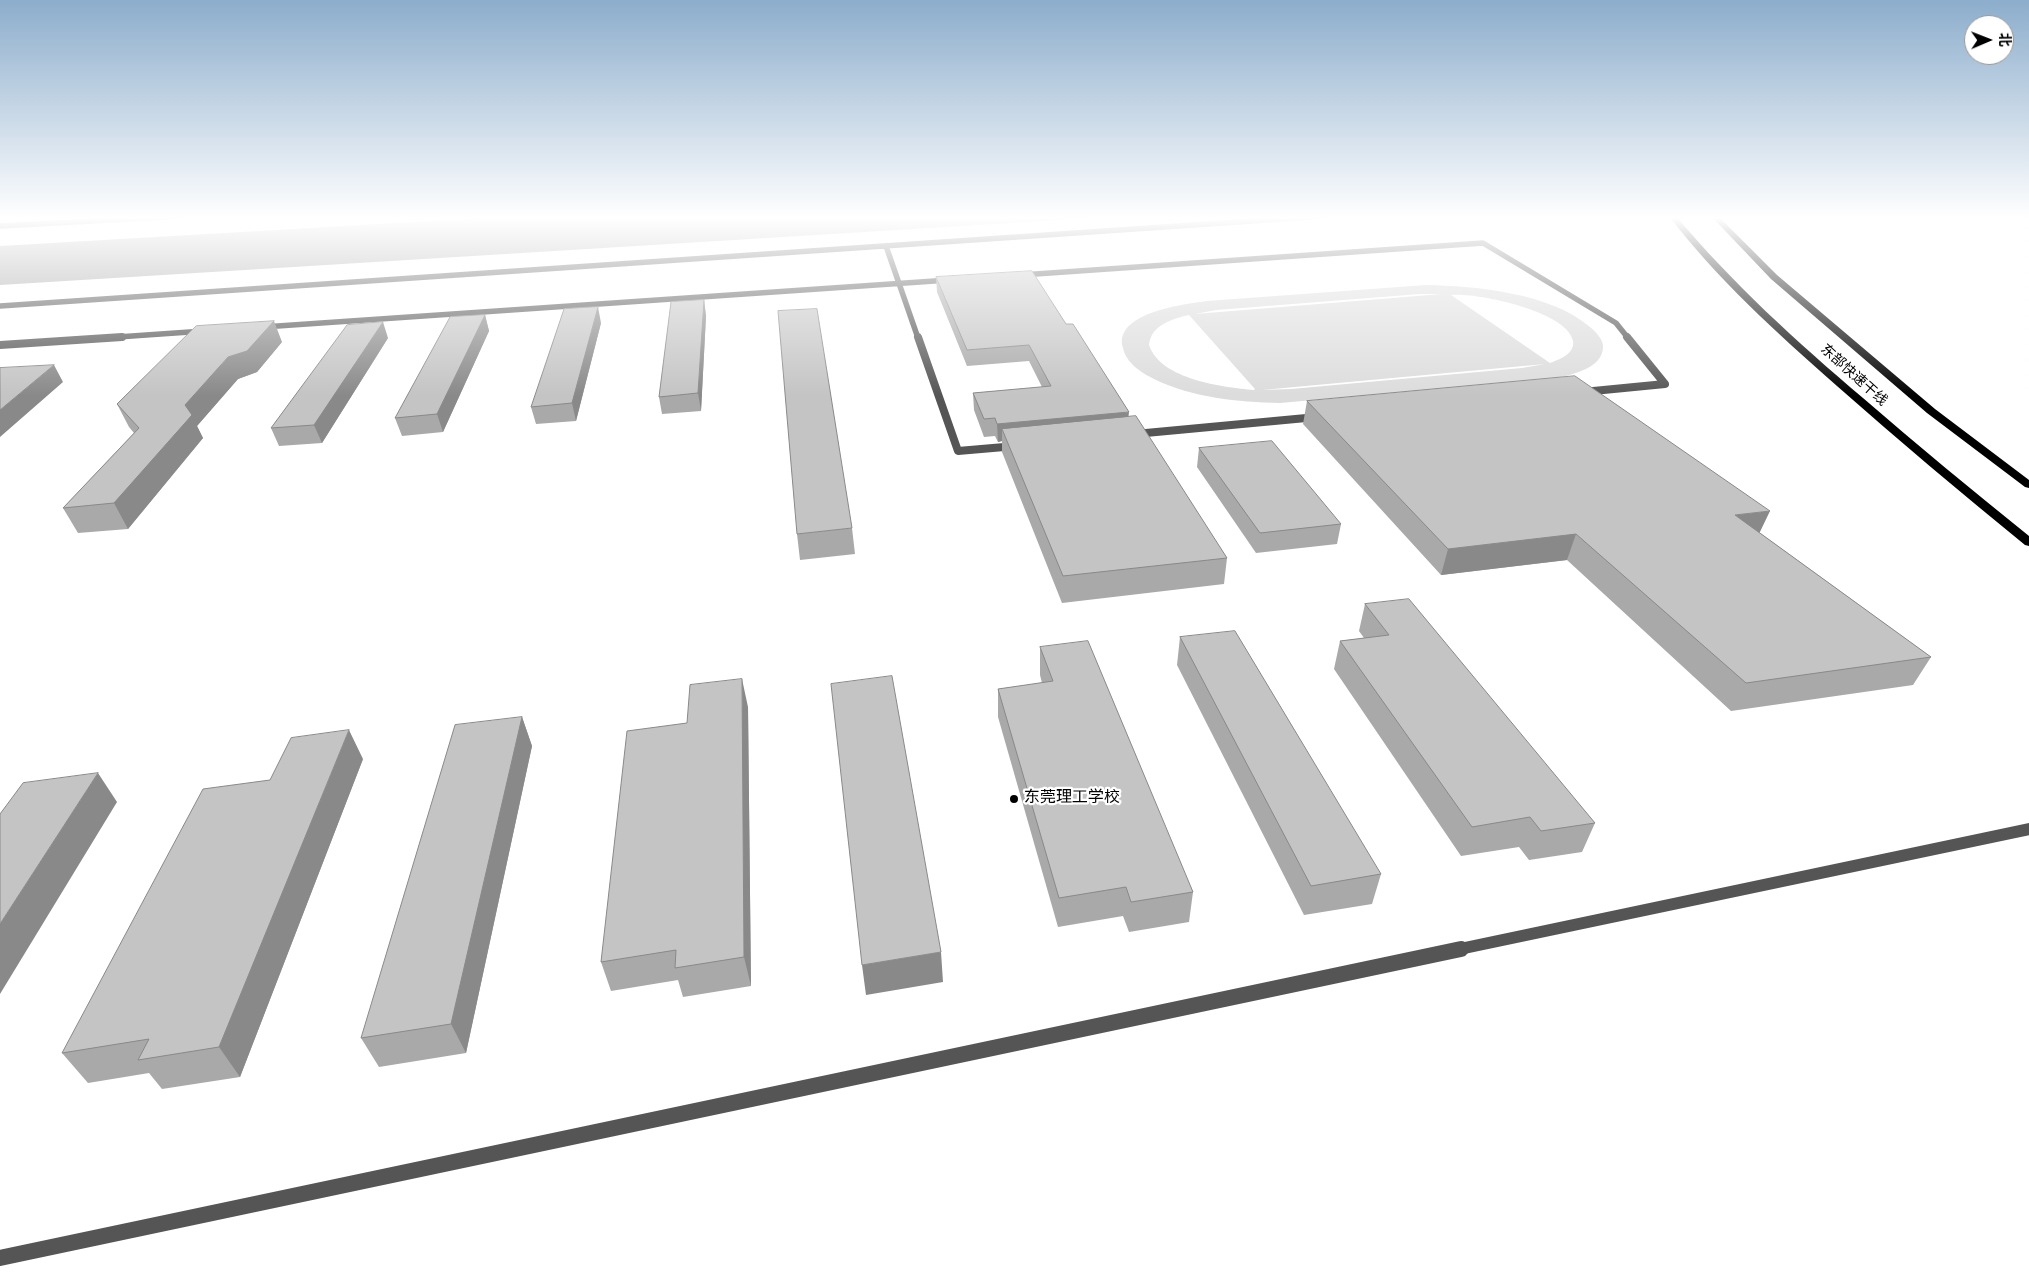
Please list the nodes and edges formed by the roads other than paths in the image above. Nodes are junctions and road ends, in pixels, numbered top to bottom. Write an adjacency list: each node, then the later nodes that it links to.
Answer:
1 (447, 276): 8 (lane)
2 (896, 276): 7 (lane)
3 (1536, 276): 12 (lane)
4 (1728, 276): 17 (highway, 东部快速干线)
5 (1773, 276): 16 (highway, 东部快速干线)
6 (958, 279): 7 (lane)
7 (899, 283): 9 (lane); 15 (lane)
8 (0, 306)
9 (257, 327)
10 (207, 330): 11 (lane)
11 (0, 345)
12 (1576, 392)
13 (1321, 417): 14 (lane)
14 (1124, 436)
15 (1026, 445)
16 (2029, 485)
17 (2029, 542)
18 (2029, 828): 19 (lane)
19 (0, 1258)

